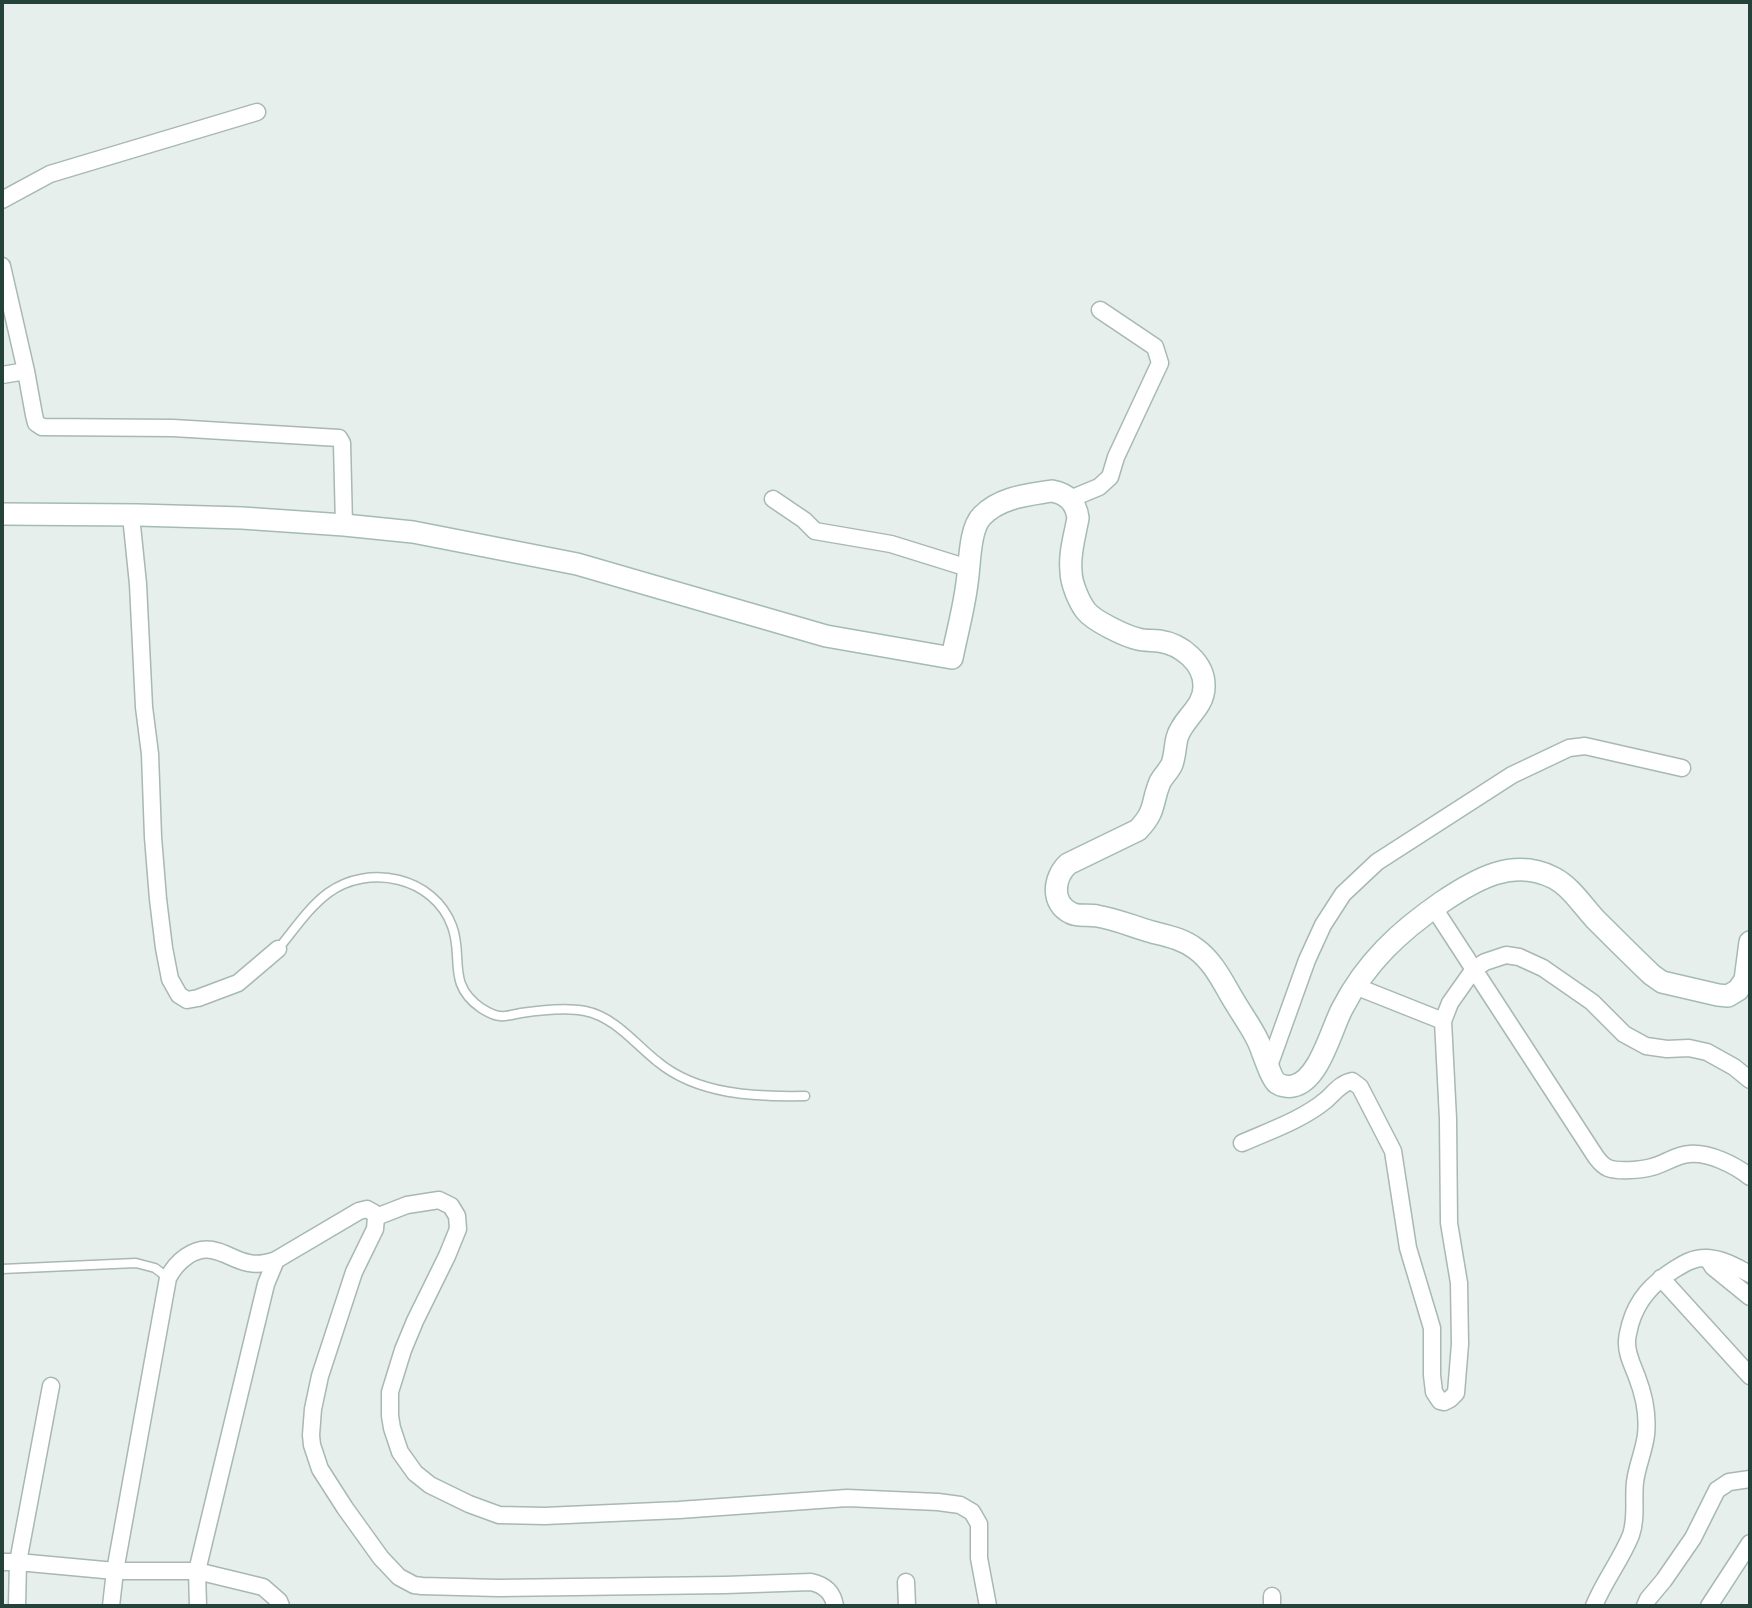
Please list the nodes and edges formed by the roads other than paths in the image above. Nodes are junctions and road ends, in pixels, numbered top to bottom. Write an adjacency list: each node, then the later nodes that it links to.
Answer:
1 (257, 111): 2 (street)
2 (2, 200)
3 (2, 266): 5 (street)
4 (1100, 310): 8 (street)
5 (26, 371): 6 (street); 11 (street)
6 (2, 375)
7 (773, 499): 12 (street)
8 (1070, 499): 12 (street); 20 (street)
9 (2, 514): 10 (street)
10 (131, 516): 11 (street); 16 (street)
11 (344, 525): 12 (street)
12 (968, 568)
13 (1682, 768): 20 (street)
14 (1434, 908): 15 (street); 17 (street); 18 (street)
15 (1750, 942)
16 (278, 949): 22 (lane)
17 (1474, 970): 19 (street); 21 (street); 24 (street)
18 (1356, 986): 19 (street); 20 (street)
19 (1443, 1021): 23 (street)
20 (1269, 1066)
21 (1750, 1080)
22 (805, 1096)
23 (1242, 1143)
24 (1750, 1177)
25 (376, 1217): 27 (street); 45 (street); 47 (street)
26 (1707, 1258): 29 (street); 31 (street); 32 (street)
27 (276, 1260): 30 (street); 39 (street)
28 (2, 1269): 30 (lane)
29 (1750, 1274)
30 (168, 1278): 38 (street)
31 (1661, 1278): 33 (street); 48 (street)
32 (1750, 1297)
33 (1750, 1376)
34 (51, 1387): 37 (street)
35 (1750, 1479): 49 (street)
36 (1750, 1543): 50 (street)
37 (10, 1562): 38 (street); 41 (street)
38 (115, 1570): 39 (street); 42 (street)
39 (197, 1571): 43 (street); 44 (street)
40 (906, 1582): 46 (street)
41 (17, 1606)
42 (111, 1606)
43 (198, 1606)
44 (281, 1606)
45 (835, 1606)
46 (907, 1606)
47 (988, 1606)
48 (1594, 1606)
49 (1645, 1606)
50 (1709, 1606)

